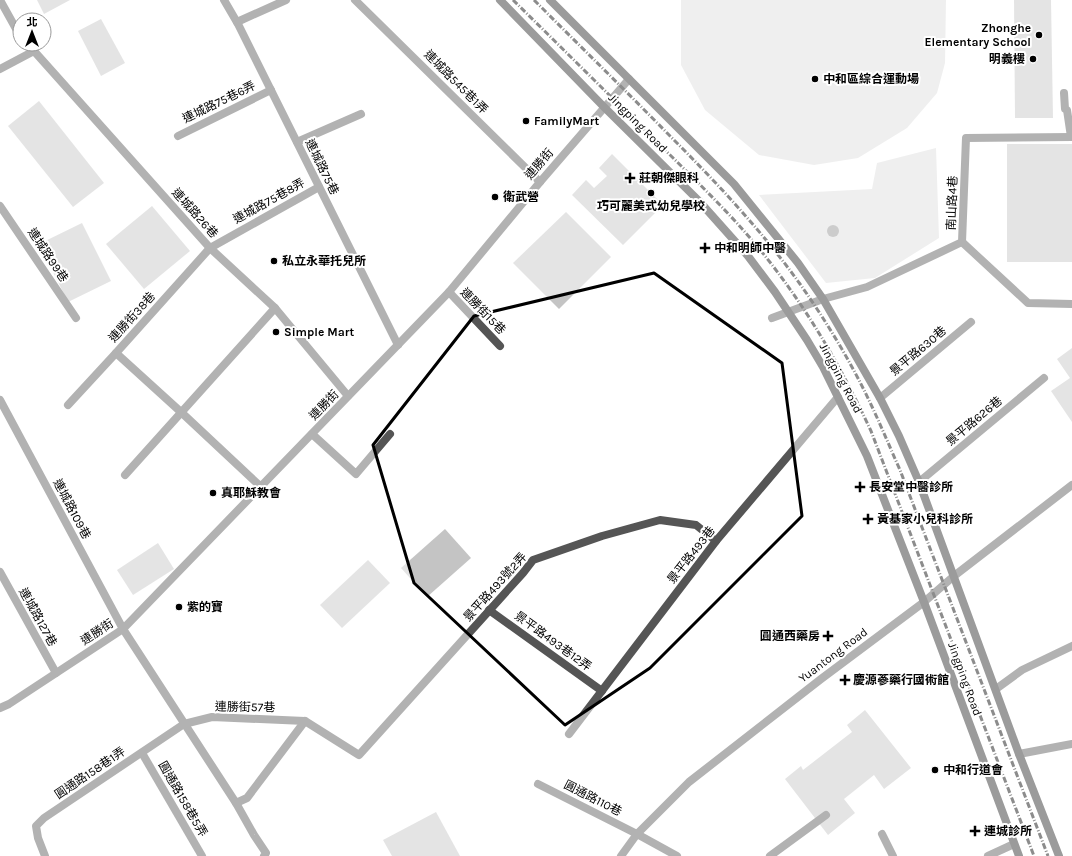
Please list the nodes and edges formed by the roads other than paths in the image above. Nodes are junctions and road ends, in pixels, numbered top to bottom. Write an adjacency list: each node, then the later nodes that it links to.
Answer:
1 (0, 0): 7 (street)
2 (224, 0): 8 (street, 連城路75巷)
3 (286, 0): 8 (street)
4 (355, 0): 20 (street, 連城路545巷1弄)
5 (500, 0): 15 (main road, Jingping Road)
6 (550, 0): 12 (main road, Jingping Road)
7 (12, 22)
8 (237, 22): 13 (street, 連城路75巷)
9 (32, 52): 11 (street)
10 (35, 52): 24 (street, 連城路26巷)
11 (0, 68)
12 (629, 79): 15 (street, 連勝街); 26 (main road, Jingping Road)
13 (271, 90): 17 (street, 連城路75巷6弄); 19 (street, 連城路75巷)
14 (1064, 93): 18 (street)
15 (604, 107): 20 (street, 連勝街); 29 (main road, Jingping Road)
16 (361, 114): 19 (street)
17 (178, 136)
18 (1071, 137): 23 (street, 南山路4巷)
19 (297, 142): 21 (street, 連城路75巷)
20 (540, 182): 25 (street, 連勝街)
21 (319, 186): 24 (street, 連城路75巷8弄); 33 (street, 連城路75巷)
22 (0, 206): 30 (street, 連城路99巷)
23 (962, 242): 26 (street, 南山路4巷); 27 (street)
24 (210, 248): 28 (street, 連城路26巷); 35 (street, 連勝街38巷)
25 (449, 292): 33 (street, 連勝街); 34 (street, 連勝街15巷)
26 (823, 299): 29 (street, 南山路4巷); 39 (main road, Jingping Road)
27 (1072, 304)
28 (275, 308): 37 (street, 連城路26巷); 42 (street)
29 (788, 312): 31 (street, 南山路4巷); 38 (main road, Jingping Road)
30 (76, 318)
31 (772, 318)
32 (971, 322): 39 (street, 景平路630巷)
33 (398, 345): 37 (street, 連勝街)
34 (500, 346)
35 (116, 353): 41 (street); 42 (street, 連勝街38巷)
36 (1044, 378): 46 (street, 景平路626巷)
37 (348, 396): 43 (street, 連勝街)
38 (838, 396): 49 (street, 景平路493巷); 52 (main road, Jingping Road)
39 (880, 398): 46 (main road, Jingping Road)
40 (0, 400): 54 (street, 連城路109巷)
41 (68, 405)
42 (182, 413): 45 (street); 48 (street, 連勝街38巷)
43 (312, 434): 44 (street); 48 (street, 連勝街)
44 (390, 434)
45 (125, 475)
46 (919, 482): 51 (main road, Jingping Road)
47 (1072, 485): 51 (street, Yuantong Road)
48 (261, 487): 54 (street, 連勝街)
49 (716, 541): 53 (street, 景平路493號2弄); 58 (street, 景平路493巷)
50 (0, 572): 56 (street, 連城路127巷)
51 (954, 576): 52 (street, Yuantong Road); 57 (main road, Jingping Road)
52 (924, 602): 70 (street, Yuantong Road); 72 (main road, Jingping Road)
53 (489, 610): 58 (street, 景平路493巷12弄); 66 (street, 景平路493號2弄)
54 (123, 629): 56 (street, 連勝街); 61 (street)
55 (1072, 646): 57 (street)
56 (56, 673): 59 (street, 連勝街)
57 (996, 689): 65 (main road, Jingping Road)
58 (602, 691): 62 (street, 景平路493巷)
59 (0, 708)
60 (305, 721): 61 (street, 連勝街57巷); 66 (street, 連勝街57巷); 68 (street)
61 (184, 724): 64 (street, 圓通路158巷1弄); 68 (street)
62 (569, 734)
63 (1072, 744): 65 (street)
64 (142, 753): 73 (street, 圓通路158巷1弄); 74 (street, 圓通路158巷5弄)
65 (1019, 754): 82 (main road, Jingping Road)
66 (359, 755)
67 (538, 784): 70 (street, 圓通路110巷)
68 (236, 803): 75 (street)
69 (826, 815): 78 (street)
70 (637, 834): 76 (street, Yuantong Road); 77 (street, 圓通路110巷)
71 (882, 834): 79 (street)
72 (1014, 844): 80 (street); 81 (main road, Jingping Road)
73 (45, 856)
74 (202, 856)
75 (264, 856)
76 (621, 856)
77 (677, 856)
78 (770, 856)
79 (893, 856)
80 (988, 856)
81 (1019, 856)
82 (1059, 856)

